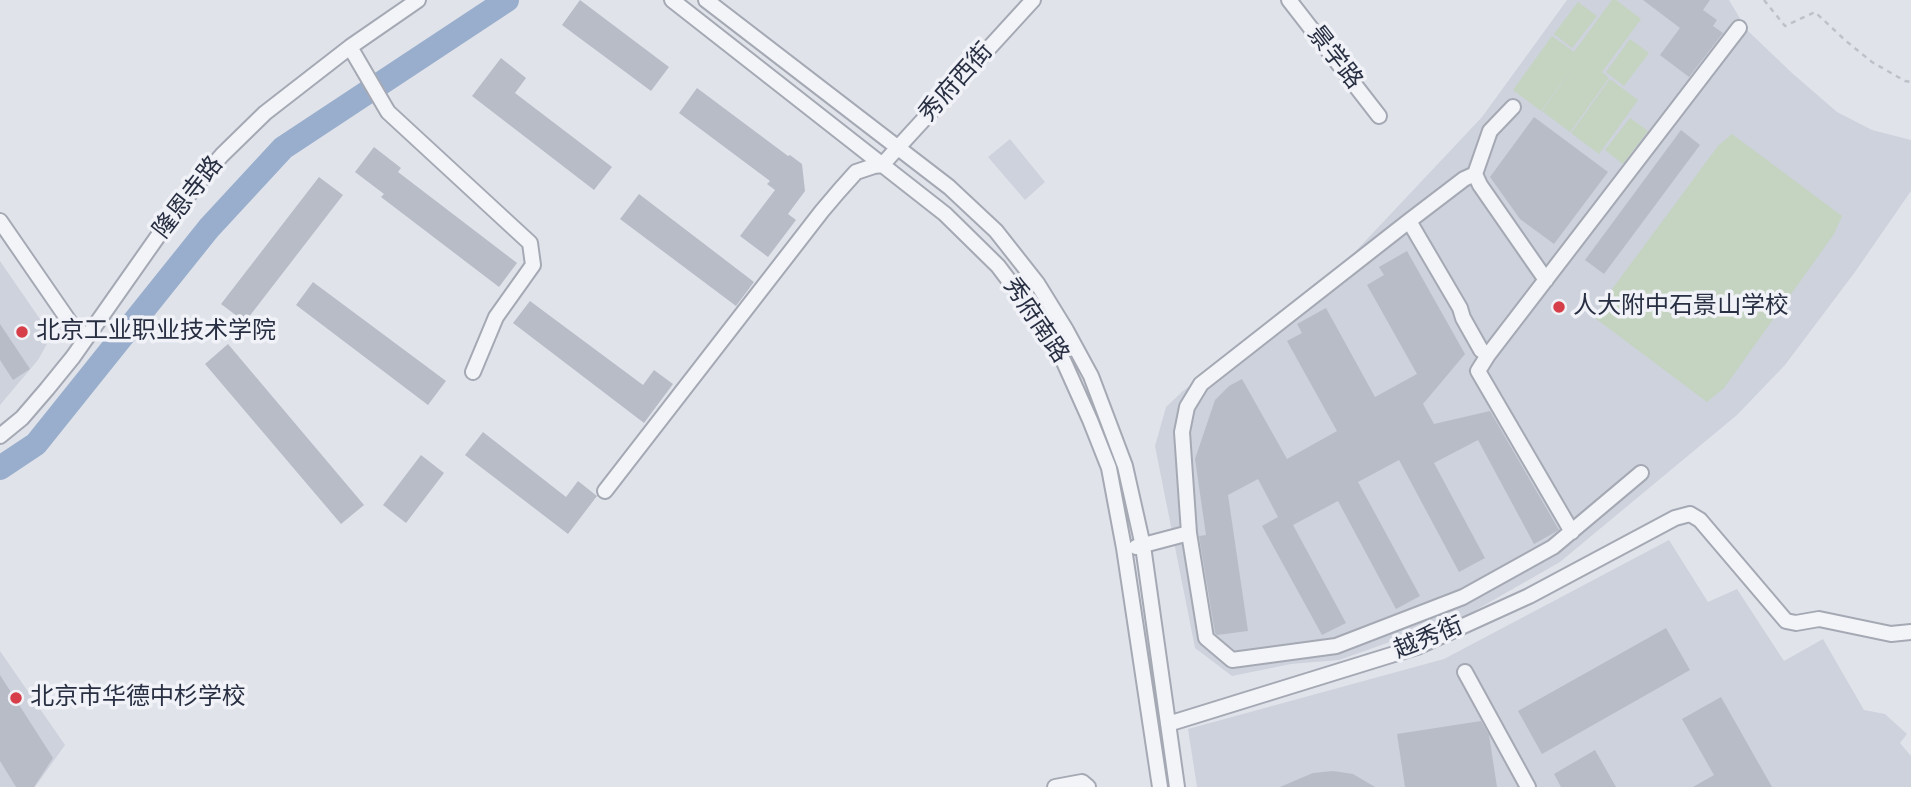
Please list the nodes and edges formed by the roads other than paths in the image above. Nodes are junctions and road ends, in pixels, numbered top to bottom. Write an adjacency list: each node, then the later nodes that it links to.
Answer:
1 (418, 0): 7 (street, 隆恩寺路)
2 (671, 0): 11 (street, 秀府南路)
3 (706, 0): 10 (street, 秀府南路)
4 (1033, 0): 10 (street, 秀府西街)
5 (1289, 0): 9 (street, 景学路)
6 (1739, 28): 15 (street)
7 (354, 53): 16 (street, 隆恩寺路); 18 (street)
8 (1513, 107): 12 (street)
9 (1379, 116)
10 (898, 147): 11 (street, 秀府西街); 24 (street, 秀府南路)
11 (882, 165): 21 (street); 25 (street, 秀府南路)
12 (1475, 174): 14 (street); 15 (street)
13 (0, 221): 16 (street)
14 (1409, 221): 17 (street); 23 (street)
15 (1546, 280): 17 (street)
16 (87, 337): 19 (street, 隆恩寺路)
17 (1488, 355): 22 (street)
18 (473, 372)
19 (0, 436)
20 (1641, 473): 22 (street)
21 (605, 491)
22 (1572, 532): 23 (street)
23 (1189, 533): 24 (street)
24 (1143, 546): 25 (street); 28 (street, 秀府南路)
25 (1124, 548): 31 (street, 秀府南路)
26 (1911, 632): 28 (street, 越秀街)
27 (1465, 672): 33 (street)
28 (1168, 724): 32 (street, 秀府南路)
29 (1055, 787): 30 (street)
30 (1088, 787)
31 (1160, 787)
32 (1177, 787)
33 (1528, 787)

